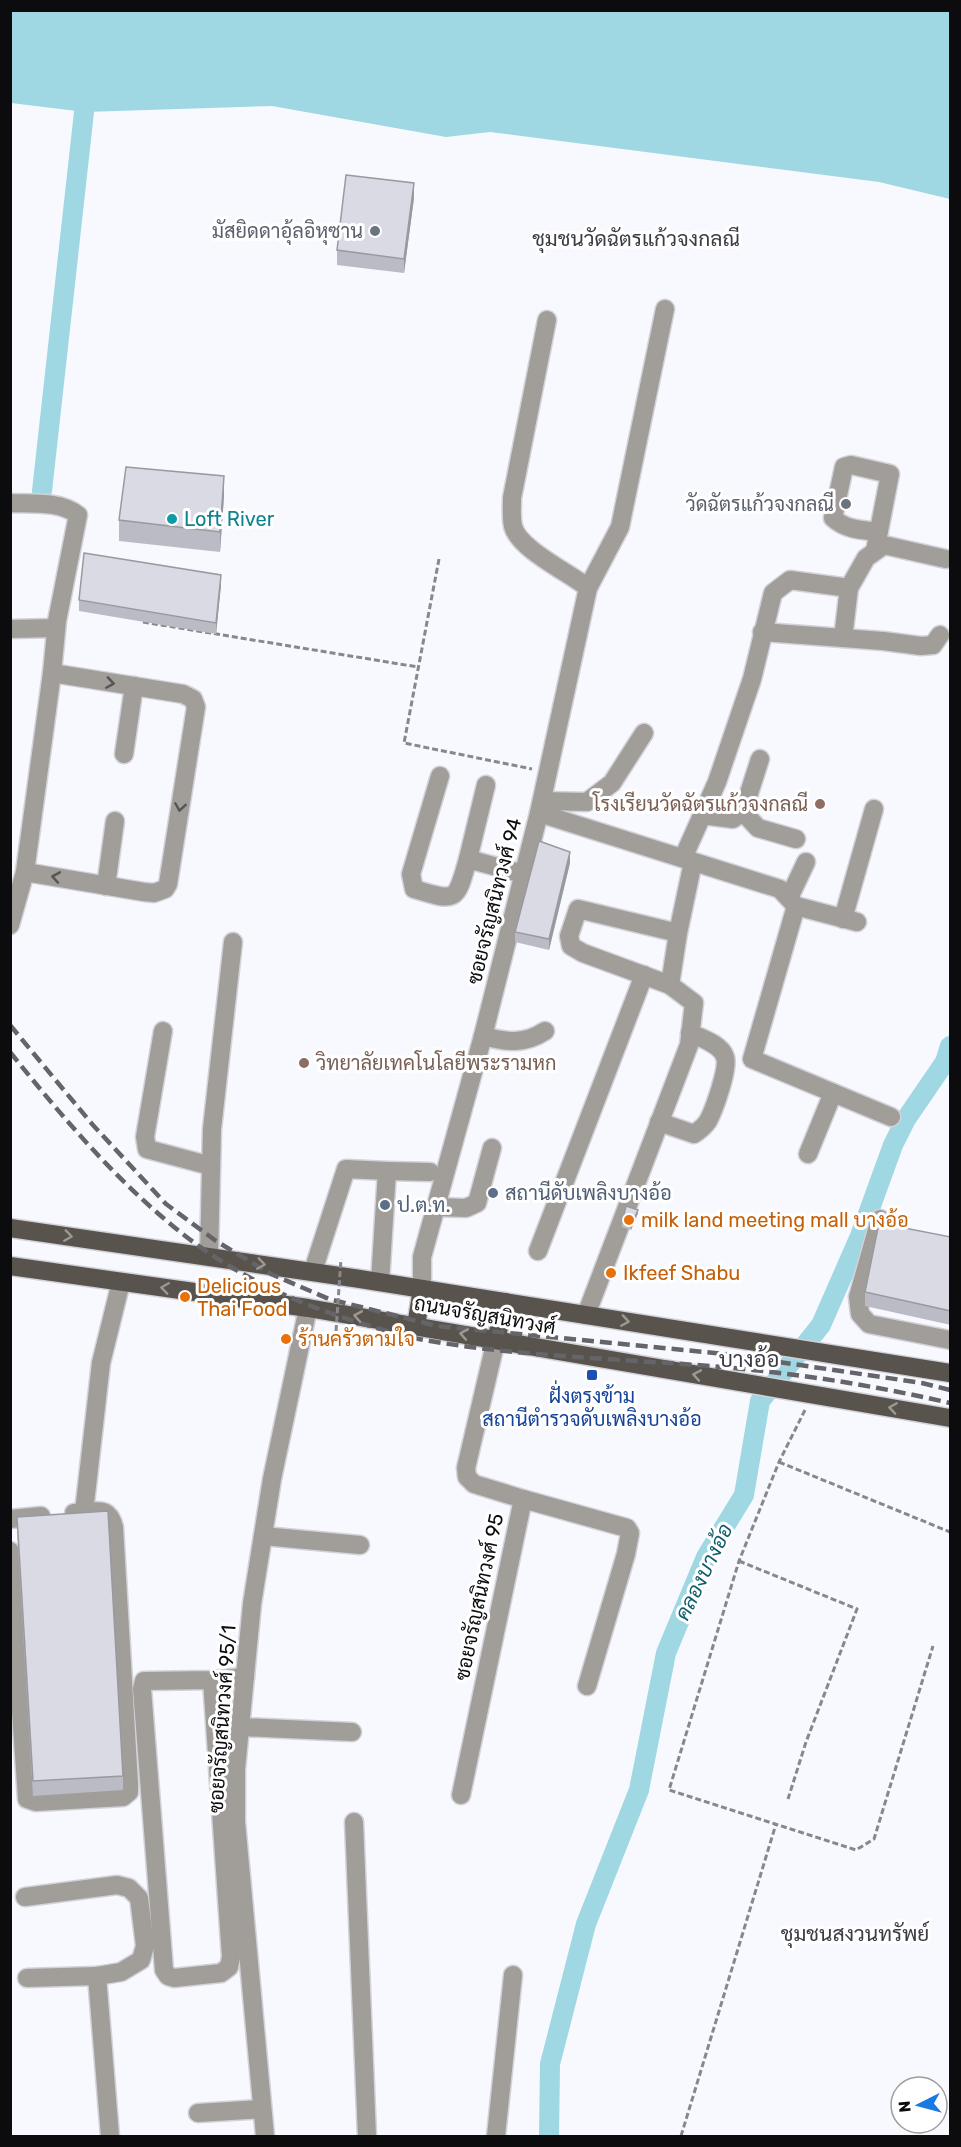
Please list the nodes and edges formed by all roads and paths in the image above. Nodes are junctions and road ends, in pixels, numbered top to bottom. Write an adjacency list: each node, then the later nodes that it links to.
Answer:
1 (665, 309): 8 (street, ซอยจรัญสนิทวงศ์ 94)
2 (547, 320): 8 (street)
3 (10, 503): 11 (street)
4 (879, 532): 5 (street)
5 (875, 551): 7 (street); 9 (street)
6 (439, 559): 16 (path)
7 (946, 560)
8 (588, 588): 22 (street, ซอยจรัญสนิทวงศ์ 94)
9 (849, 588): 13 (street); 15 (street)
10 (136, 621): 16 (path)
11 (56, 628): 12 (street); 17 (street)
12 (10, 629)
13 (762, 632): 15 (street); 28 (street)
14 (940, 634): 15 (street)
15 (843, 638)
16 (418, 667): 22 (path)
17 (52, 673): 18 (street, one-way to 18); 34 (street)
18 (134, 686): 20 (street); 36 (street, one-way to 36)
19 (644, 733): 25 (street)
20 (124, 754)
21 (760, 759): 27 (street)
22 (549, 773): 25 (street, ซอยจรัญสนิทวงศ์ 94)
23 (440, 776): 31 (street)
24 (486, 785): 31 (street)
25 (540, 807): 32 (street); 35 (street, ซอยจรัญสนิทวงศ์ 94)
26 (874, 809): 37 (street)
27 (743, 812): 28 (street); 30 (street)
28 (702, 815): 32 (street)
29 (115, 821): 36 (street)
30 (796, 839)
31 (468, 859): 35 (street)
32 (688, 860): 37 (street); 39 (street)
33 (806, 862): 37 (street)
34 (24, 872): 36 (street, one-way to 34); 38 (street)
35 (523, 874): 46 (street, ซอยจรัญสนิทวงศ์ 94)
36 (106, 886)
37 (793, 902): 47 (street)
38 (10, 925)
39 (678, 933): 41 (street); 42 (street)
40 (232, 942): 52 (street)
41 (644, 975): 42 (street); 58 (street)
42 (670, 984): 45 (street)
43 (163, 1031): 52 (street)
44 (545, 1031): 46 (street)
45 (690, 1033): 49 (street); 49 (street)
46 (483, 1036): 55 (street, ซอยจรัญสนิทวงศ์ 94)
47 (833, 1093): 48 (street); 51 (street)
48 (891, 1117)
49 (659, 1122): 68 (street)
50 (492, 1148): 55 (street)
51 (808, 1154)
52 (211, 1166): 59 (street)
53 (387, 1171): 54 (street); 62 (street); 64 (street)
54 (430, 1172)
55 (435, 1207): 65 (street, ซอยจรัญสนิทวงศ์ 94)
56 (880, 1219): 72 (street)
57 (10, 1228): 59 (main road, ถนนจรัญสนิทวงศ์, one-way to 59)
58 (538, 1251)
59 (209, 1256): 62 (main road, ถนนจรัญสนิทวงศ์, one-way to 62)
60 (341, 1259): 70 (path, bridge)
61 (10, 1266): 63 (main road, ถนนจรัญสนิทวงศ์)
62 (313, 1271): 64 (main road, ถนนจรัญสนิทวงศ์)
63 (121, 1282): 67 (main road, ถนนจรัญสนิทวงศ์, one-way to 63); 78 (street)
64 (380, 1282): 65 (main road, ถนนจรัญสนิทวงศ์)
65 (422, 1289): 66 (main road, ถนนจรัญสนิทวงศ์); 69 (main road)
66 (505, 1302): 68 (main road, ถนนจรัญสนิทวงศ์); 71 (main road)
67 (308, 1308): 69 (main road, ถนนจรัญสนิทวงศ์, one-way to 67); 81 (street, ซอยจรัญสนิทวงศ์ 95/1)
68 (586, 1315): 73 (main road, ถนนจรัญสนิทวงศ์, one-way to 73)
69 (416, 1326): 71 (main road, ถนนจรัญสนิทวงศ์, one-way to 69)
70 (336, 1331)
71 (496, 1340): 74 (main road, ถนนจรัญสนิทวงศ์, one-way to 71); 77 (street, ซอยจรัญสนิทวงศ์ 95)
72 (951, 1340)
73 (951, 1373)
74 (812, 1395): 75 (main road, ถนนจรัญสนิทวงศ์, one-way to 74); 76 (path)
75 (951, 1418)
76 (779, 1462): 80 (path); 84 (path)
77 (523, 1499): 88 (street); 91 (street, ซอยจรัญสนิทวงศ์ 95)
78 (84, 1512): 79 (street); 83 (street)
79 (10, 1519)
80 (951, 1532)
81 (263, 1536): 82 (street); 86 (street, ซอยจรัญสนิทวงศ์ 95/1)
82 (360, 1545)
83 (10, 1551)
84 (739, 1561): 92 (path); 94 (path)
85 (933, 1647): 94 (path)
86 (245, 1677): 87 (street); 89 (street, ซอยจรัญสนิทวงศ์ 95/1)
87 (212, 1680): 87 (street)
88 (587, 1686)
89 (241, 1727): 90 (street); 99 (street, ซอยจรัญสนิทวงศ์ 95/1)
90 (352, 1732)
91 (461, 1795)
92 (788, 1799)
93 (354, 1822): 103 (street)
94 (776, 1824): 105 (path)
95 (24, 1897): 97 (street)
96 (513, 1975): 104 (street)
97 (97, 1976): 98 (street); 101 (street)
98 (27, 1978)
99 (262, 2109): 100 (street); 102 (street, ซอยจรัญสนิทวงศ์ 95/1)
100 (198, 2113)
101 (110, 2136)
102 (265, 2136)
103 (367, 2136)
104 (496, 2136)
105 (681, 2136)

